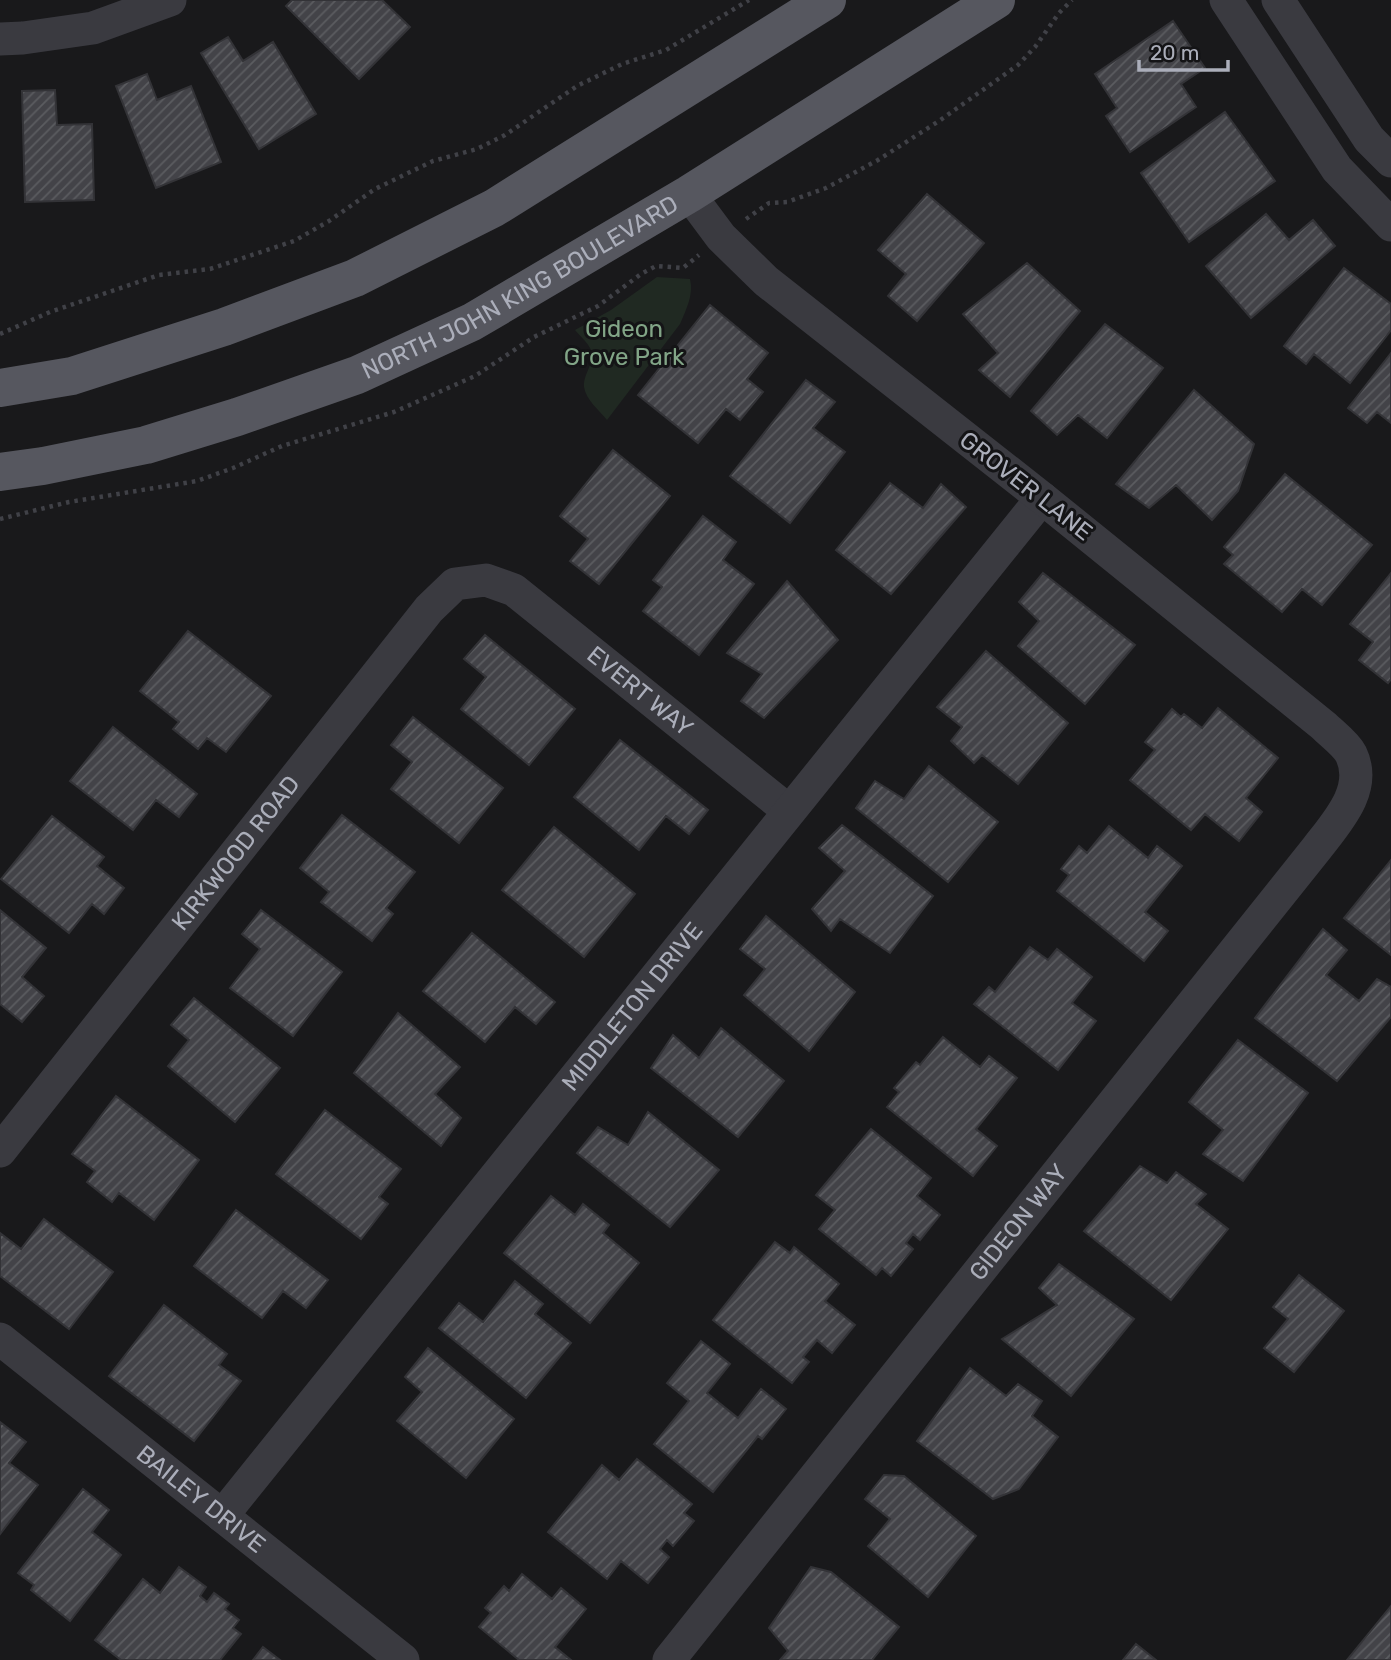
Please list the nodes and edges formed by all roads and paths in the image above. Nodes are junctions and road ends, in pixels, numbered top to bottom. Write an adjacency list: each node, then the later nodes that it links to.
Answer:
1 (170, 0): 8 (street)
2 (750, 0): 13 (path)
3 (827, 0): 14 (main road)
4 (996, 0): 10 (main road, NORTH JOHN KING BOULEVARD)
5 (1072, 0): 11 (path)
6 (1226, 0): 12 (street)
7 (1278, 0): 9 (street)
8 (0, 38)
9 (1391, 161)
10 (689, 194): 15 (main road, NORTH JOHN KING BOULEVARD); 16 (street, GROVER LANE)
11 (739, 223)
12 (1391, 225)
13 (0, 334)
14 (0, 388)
15 (0, 472)
16 (1042, 498): 18 (street, GROVER LANE); 19 (street, MIDDLETON DRIVE)
17 (486, 580): 19 (street, EVERT WAY); 20 (street, KIRKWOOD ROAD)
18 (1357, 780): 24 (street, GIDEON WAY)
19 (789, 811): 22 (street, MIDDLETON DRIVE)
20 (0, 1151)
21 (0, 1339): 22 (street, BAILEY DRIVE)
22 (222, 1516): 23 (street, BAILEY DRIVE)
23 (403, 1660)
24 (669, 1660)

